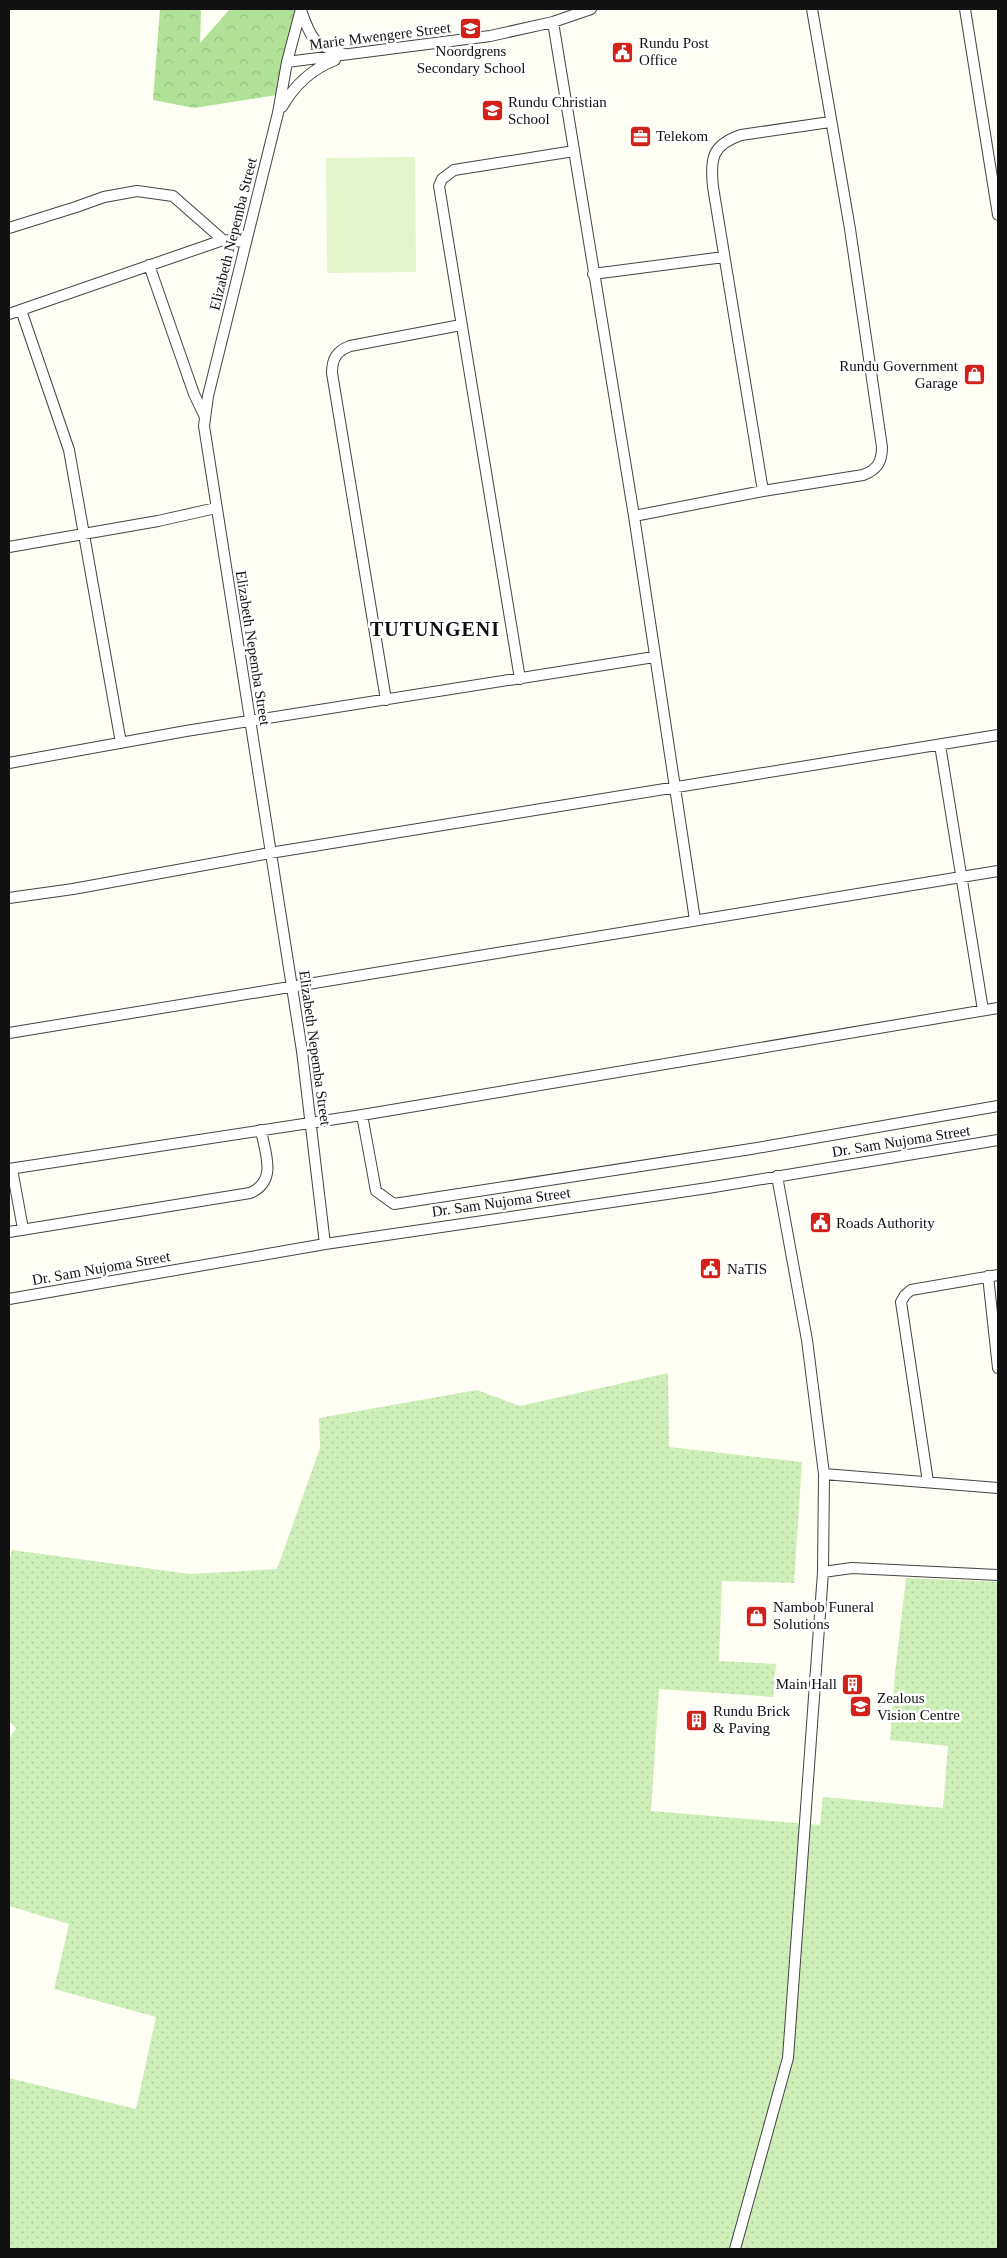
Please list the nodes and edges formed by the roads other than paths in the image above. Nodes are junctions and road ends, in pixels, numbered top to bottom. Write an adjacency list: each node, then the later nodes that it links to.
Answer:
1 (301, 9): 6 (street); 7 (street, Elizabeth Nepemba Street)
2 (591, 9): 5 (street, Marie Mwengere Street)
3 (812, 9): 9 (street)
4 (965, 9): 11 (street)
5 (553, 22): 6 (street, Marie Mwengere Street); 10 (street)
6 (348, 55): 7 (street, Marie Mwengere Street); 8 (street)
7 (287, 62): 8 (street, Elizabeth Nepemba Street)
8 (278, 112): 14 (street, Elizabeth Nepemba Street)
9 (830, 122): 15 (street); 22 (street)
10 (574, 151): 17 (street); 20 (street)
11 (998, 215)
12 (9, 228): 13 (street)
13 (223, 240): 14 (street); 16 (street)
14 (246, 242): 21 (street, Elizabeth Nepemba Street)
15 (724, 258): 17 (street); 22 (street)
16 (150, 265): 18 (street); 21 (street)
17 (593, 274): 24 (street)
18 (21, 310): 19 (street); 25 (street)
19 (9, 314)
20 (461, 325): 28 (street); 29 (street)
21 (205, 417): 23 (street, Elizabeth Nepemba Street)
22 (763, 491): 24 (street)
23 (216, 508): 25 (street); 30 (street, Elizabeth Nepemba Street)
24 (634, 516): 27 (street)
25 (84, 534): 26 (street); 32 (street)
26 (9, 547)
27 (654, 657): 28 (street); 35 (street)
28 (520, 679): 29 (street)
29 (386, 700): 30 (street)
30 (250, 722): 32 (street); 36 (street, Elizabeth Nepemba Street)
31 (998, 735): 33 (street)
32 (121, 743): 34 (street)
33 (940, 745): 35 (street); 38 (street)
34 (9, 763)
35 (673, 789): 36 (street); 40 (street)
36 (270, 852): 39 (street); 41 (street, Elizabeth Nepemba Street)
37 (998, 871): 38 (street)
38 (961, 877): 40 (street); 43 (street)
39 (9, 898)
40 (694, 920): 41 (street)
41 (291, 985): 44 (street); 47 (street, Elizabeth Nepemba Street)
42 (998, 1008): 43 (street)
43 (983, 1010): 46 (street)
44 (9, 1033)
45 (998, 1106): 46 (street)
46 (362, 1115): 47 (street)
47 (310, 1123): 48 (street); 54 (street, Elizabeth Nepemba Street)
48 (261, 1130): 50 (street); 52 (street)
49 (998, 1140): 51 (street, Dr. Sam Nujoma Street)
50 (10, 1169): 52 (street)
51 (777, 1176): 54 (street, Dr. Sam Nujoma Street); 58 (street)
52 (23, 1229): 53 (street)
53 (9, 1232)
54 (325, 1244): 56 (street, Dr. Sam Nujoma Street)
55 (993, 1275): 57 (street); 59 (street)
56 (9, 1299)
57 (998, 1368)
58 (824, 1474): 59 (street); 61 (street)
59 (928, 1482): 60 (street)
60 (998, 1488)
61 (823, 1572): 62 (street); 63 (street)
62 (998, 1575)
63 (735, 2249)

